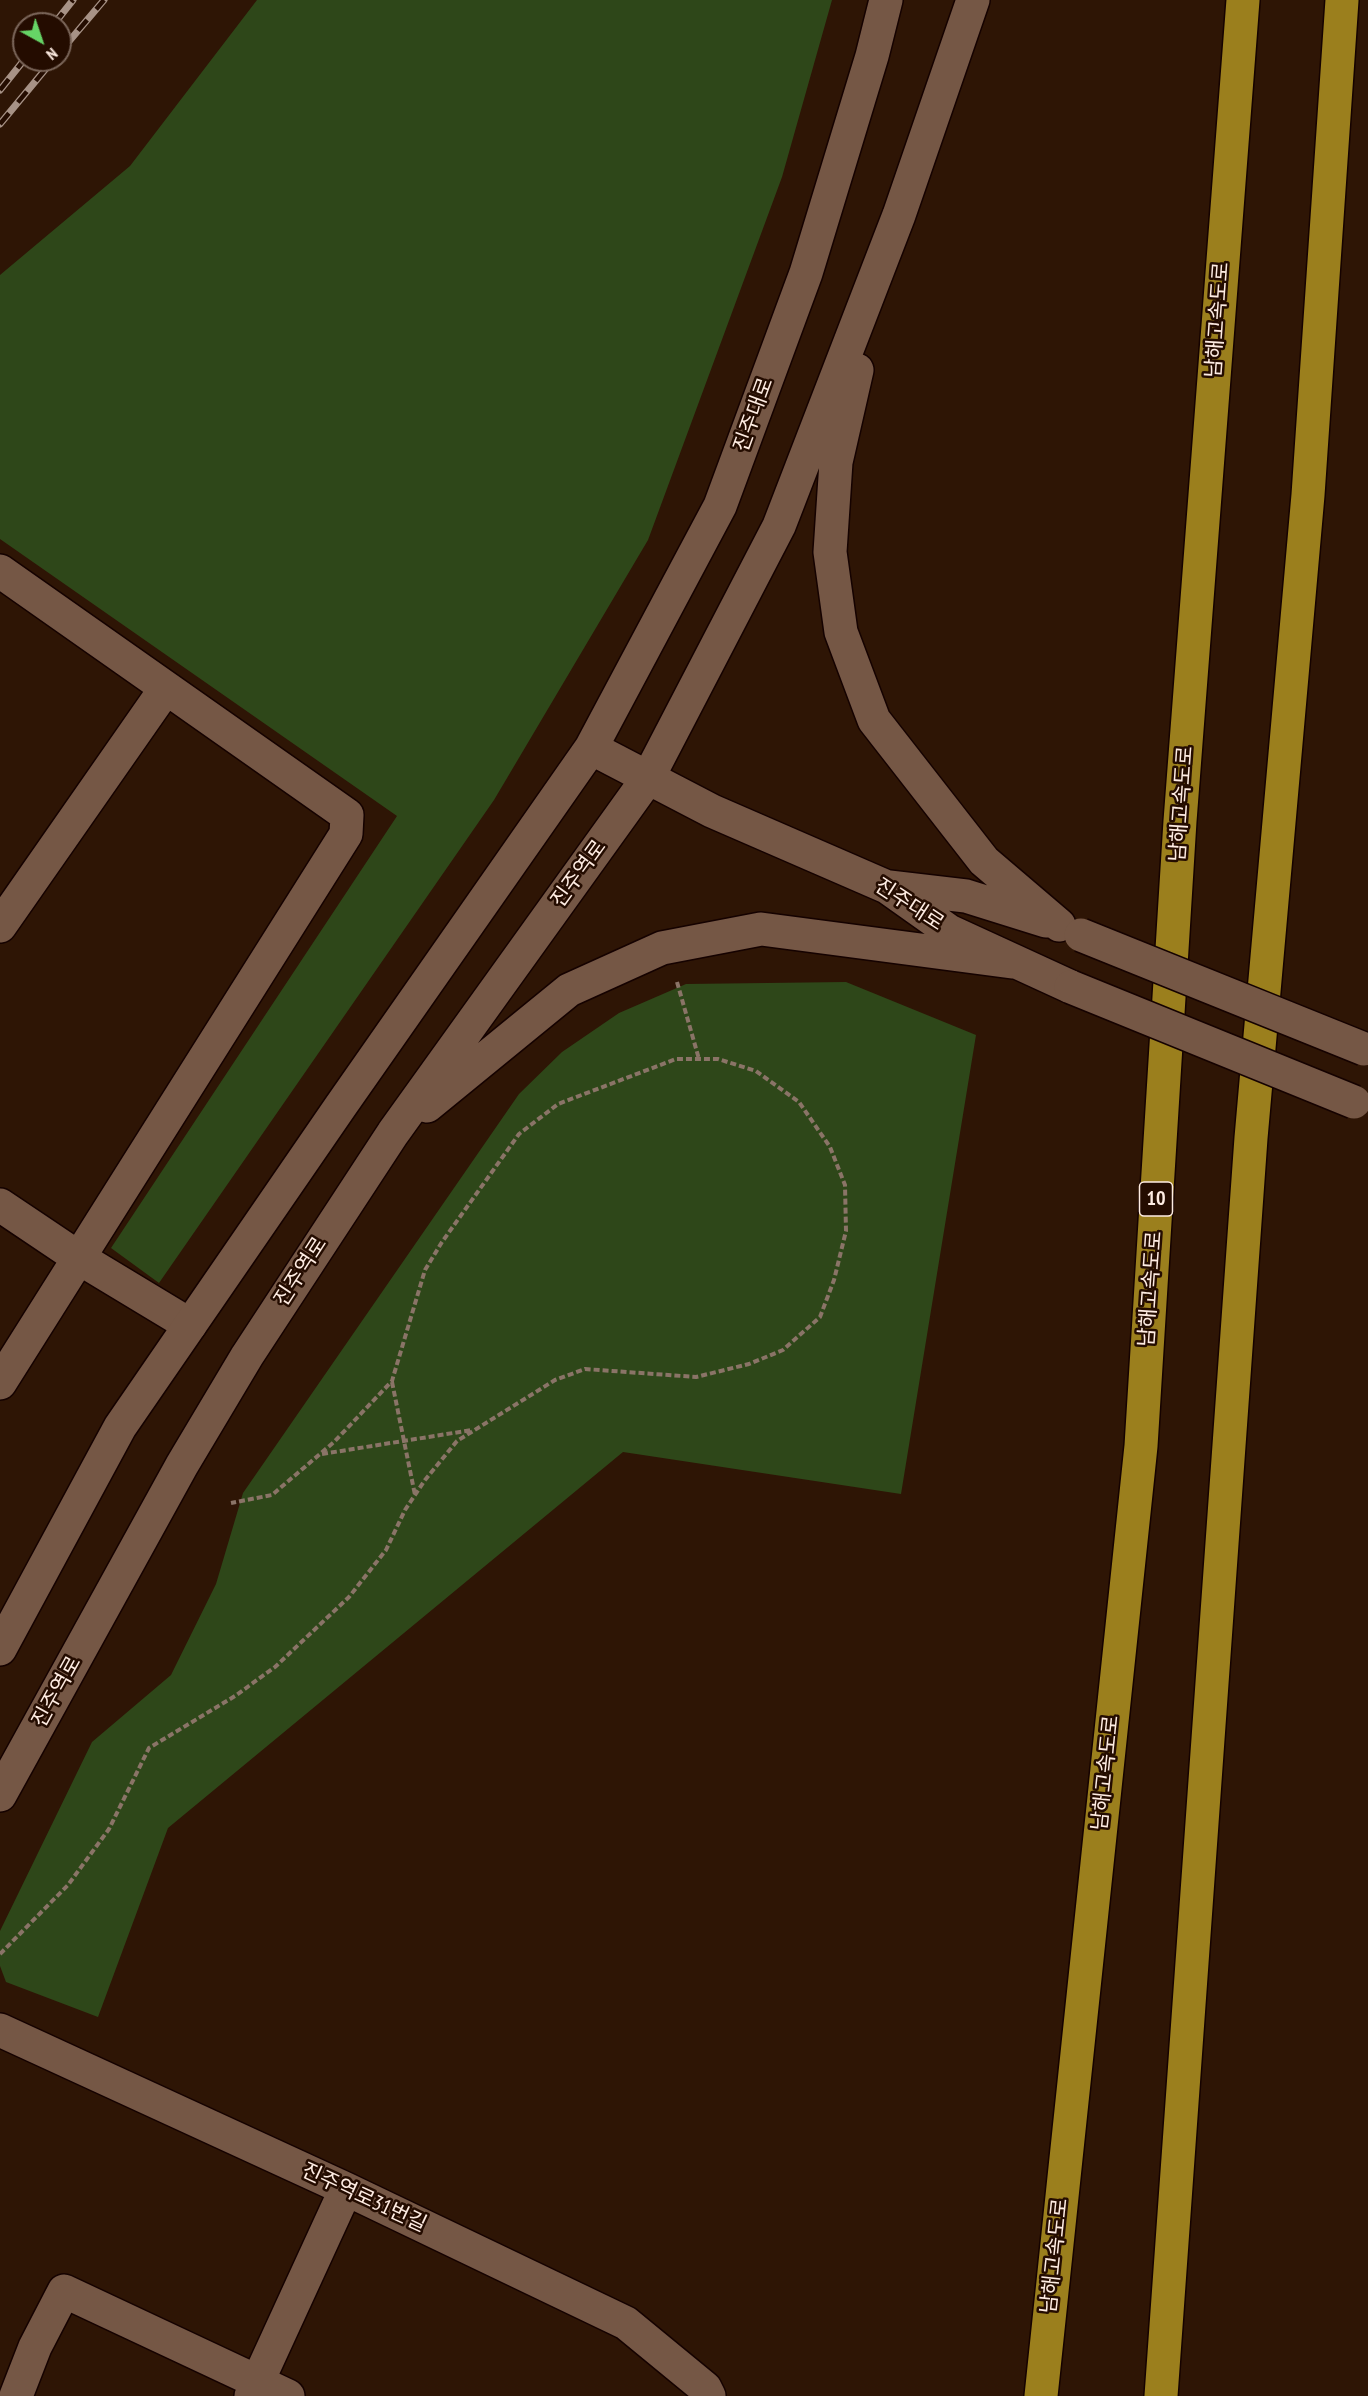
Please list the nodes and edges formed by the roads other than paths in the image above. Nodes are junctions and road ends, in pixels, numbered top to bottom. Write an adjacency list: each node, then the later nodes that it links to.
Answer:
1 (886, 0): 8 (street, 진주대로)
2 (973, 0): 5 (street)
3 (1243, 0): 29 (highway, 남해고속도로 / 10)
4 (1342, 0): 30 (highway)
5 (881, 263): 9 (street); 12 (street)
6 (0, 571): 7 (street)
7 (166, 688): 11 (street); 18 (street)
8 (591, 748): 9 (street, 진주대로); 19 (street)
9 (648, 778): 10 (street, 진주대로); 16 (street, 진주역로)
10 (887, 887): 12 (street); 13 (street, 진주대로)
11 (0, 926)
12 (1070, 930): 14 (street, bridge)
13 (1012, 962): 15 (street, 진주대로, bridge); 16 (street)
14 (1366, 1050)
15 (1361, 1105)
16 (393, 1133): 22 (street, 진주역로)
17 (0, 1205): 18 (street)
18 (79, 1258): 19 (street); 20 (street)
19 (190, 1325): 21 (street)
20 (0, 1383)
21 (0, 1649)
22 (0, 1795)
23 (0, 2030): 24 (street, 진주역로31번길)
24 (346, 2189): 25 (street); 28 (street, 진주역로31번길)
25 (254, 2389): 26 (street); 27 (street)
26 (16, 2396)
27 (288, 2396)
28 (710, 2396)
29 (1041, 2396)
30 (1161, 2396)

